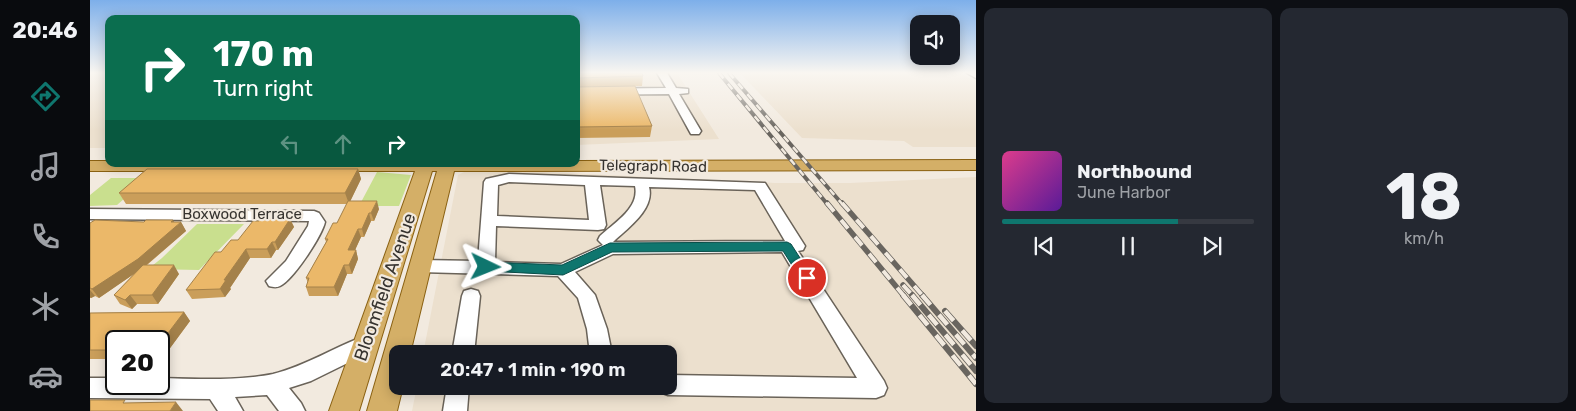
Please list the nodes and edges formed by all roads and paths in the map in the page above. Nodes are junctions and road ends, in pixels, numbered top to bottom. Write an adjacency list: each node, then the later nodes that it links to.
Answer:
1 (679, 92): 2 (street)
2 (695, 130)
3 (976, 154): 4 (main road, Telegraph Road)
4 (580, 155)
5 (90, 156): 6 (main road)
6 (105, 156)
7 (976, 165): 10 (main road, Telegraph Road)
8 (90, 166): 9 (main road, Telegraph Road)
9 (105, 166)
10 (580, 166)
11 (425, 167): 25 (main road, Bloomfield Avenue)
12 (446, 167): 20 (main road, Bloomfield Avenue)
13 (592, 182): 14 (street); 16 (street); 17 (street)
14 (641, 183): 18 (street); 19 (street)
15 (92, 216): 23 (street, Boxwood Terrace)
16 (489, 221): 17 (street); 21 (street)
17 (598, 225): 18 (street)
18 (608, 244): 19 (street); 22 (street)
19 (787, 247): 29 (street)
20 (420, 266): 21 (street); 36 (main road, Bloomfield Avenue)
21 (486, 267): 22 (street)
22 (563, 270): 27 (street)
23 (275, 282)
24 (471, 296): 26 (street)
25 (365, 345): 28 (street); 35 (main road, Bloomfield Avenue)
26 (464, 345)
27 (600, 345)
28 (272, 384): 31 (street); 34 (street)
29 (677, 385)
30 (90, 388): 31 (street)
31 (216, 389): 33 (street)
32 (457, 395): 37 (street)
33 (231, 411)
34 (293, 411)
35 (344, 411)
36 (382, 411)
37 (455, 411)

